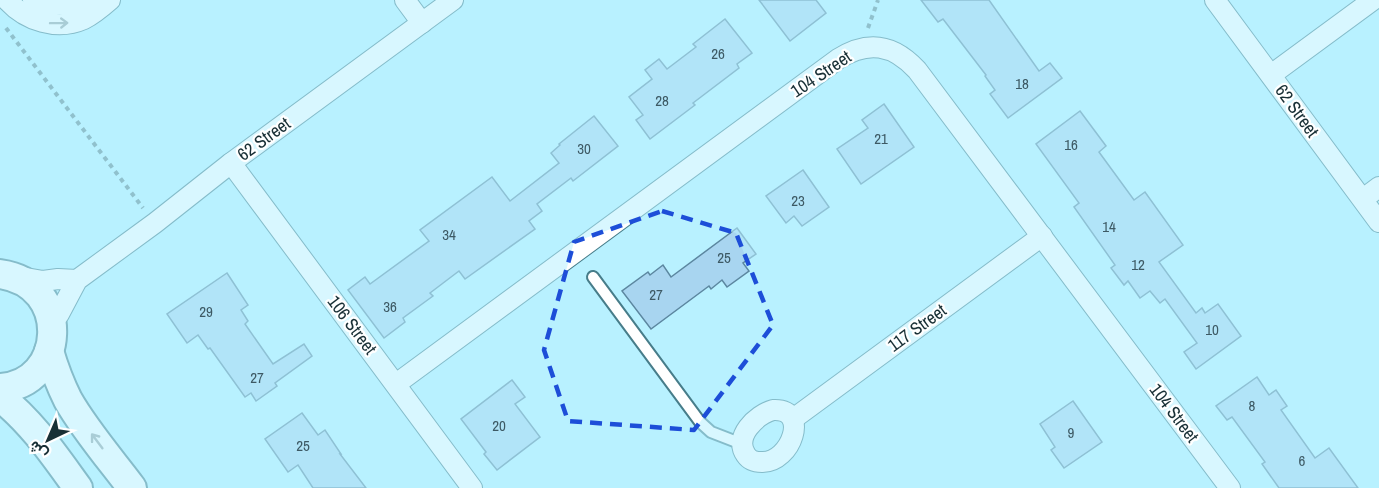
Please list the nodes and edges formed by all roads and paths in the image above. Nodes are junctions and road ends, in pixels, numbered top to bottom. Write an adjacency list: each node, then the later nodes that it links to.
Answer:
1 (7, 0): 4 (street, one-way to 4)
2 (33, 0): 3 (street)
3 (87, 0)
4 (110, 0)
5 (405, 0): 11 (street)
6 (453, 0): 11 (street, 62 Street)
7 (878, 0): 12 (path)
8 (1215, 0): 13 (street, 62 Street)
9 (1373, 0): 13 (street)
10 (0, 21): 18 (path)
11 (422, 23): 14 (street, 62 Street)
12 (861, 48): 19 (street, 104 Street); 25 (street, 104 Street)
13 (1271, 75): 16 (street, 62 Street)
14 (231, 163): 18 (street, 62 Street); 25 (street, 106 Street)
15 (1379, 187): 16 (street)
16 (1363, 199): 17 (street, 62 Street)
17 (1379, 222)
18 (155, 223): 22 (street, 62 Street)
19 (1042, 236): 28 (street, 117 Street); 33 (street, 104 Street)
20 (6, 275): 22 (street); 23 (street)
21 (593, 277): 29 (lane)
22 (77, 280): 23 (street, 62 Street)
23 (52, 323): 24 (street)
24 (49, 351): 26 (street); 31 (street, one-way to 24)
25 (396, 384): 32 (street, 106 Street)
26 (0, 388)
27 (0, 397): 30 (street)
28 (793, 419): 29 (street); 29 (street)
29 (742, 444)
30 (78, 488)
31 (132, 488)
32 (472, 488)
33 (1230, 488)

